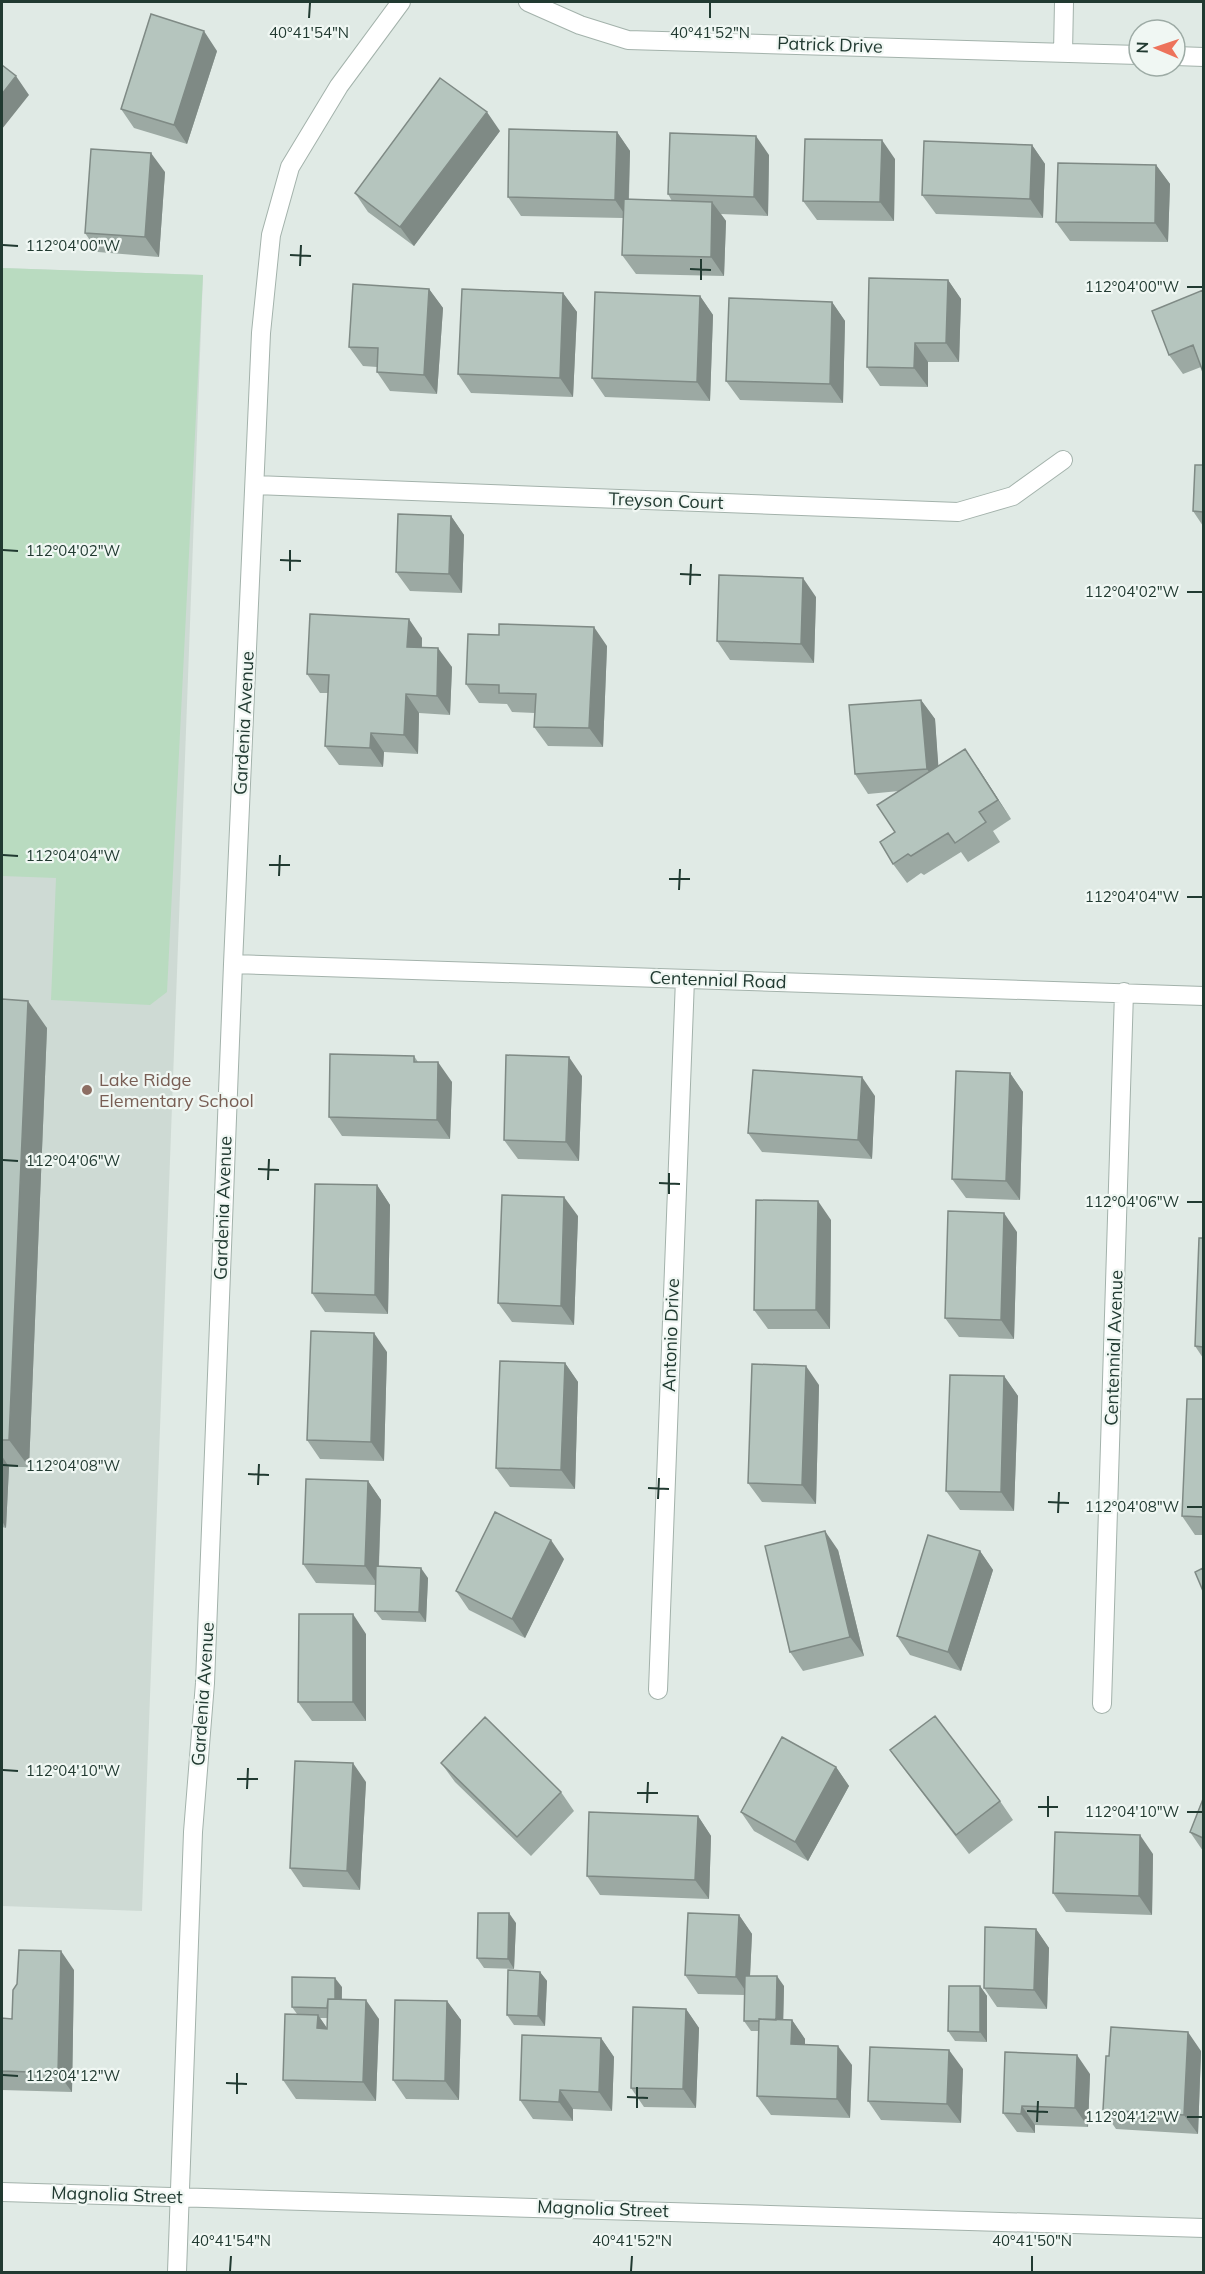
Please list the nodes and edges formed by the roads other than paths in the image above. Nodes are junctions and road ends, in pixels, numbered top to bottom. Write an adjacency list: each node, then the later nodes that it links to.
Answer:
1 (401, 2): 9 (street, Gardenia Avenue)
2 (528, 2): 4 (street, Patrick Drive)
3 (1064, 2): 4 (street)
4 (1063, 53): 5 (street, Patrick Drive)
5 (1127, 55)
6 (1187, 56): 7 (street)
7 (1203, 57)
8 (1063, 460): 9 (street, Treyson Court)
9 (255, 485): 10 (street, Gardenia Avenue)
10 (233, 964): 11 (street, Centennial Road); 17 (street, Gardenia Avenue)
11 (685, 979): 12 (street, Centennial Road); 14 (street, Antonio Drive)
12 (1124, 992): 13 (street, Centennial Road); 15 (street, Centennial Avenue)
13 (1203, 996)
14 (658, 1690)
15 (1102, 1704)
16 (2, 2192): 17 (street, Magnolia Street)
17 (179, 2197): 18 (street, Magnolia Street); 19 (street, Gardenia Avenue)
18 (1203, 2228)
19 (177, 2272)

